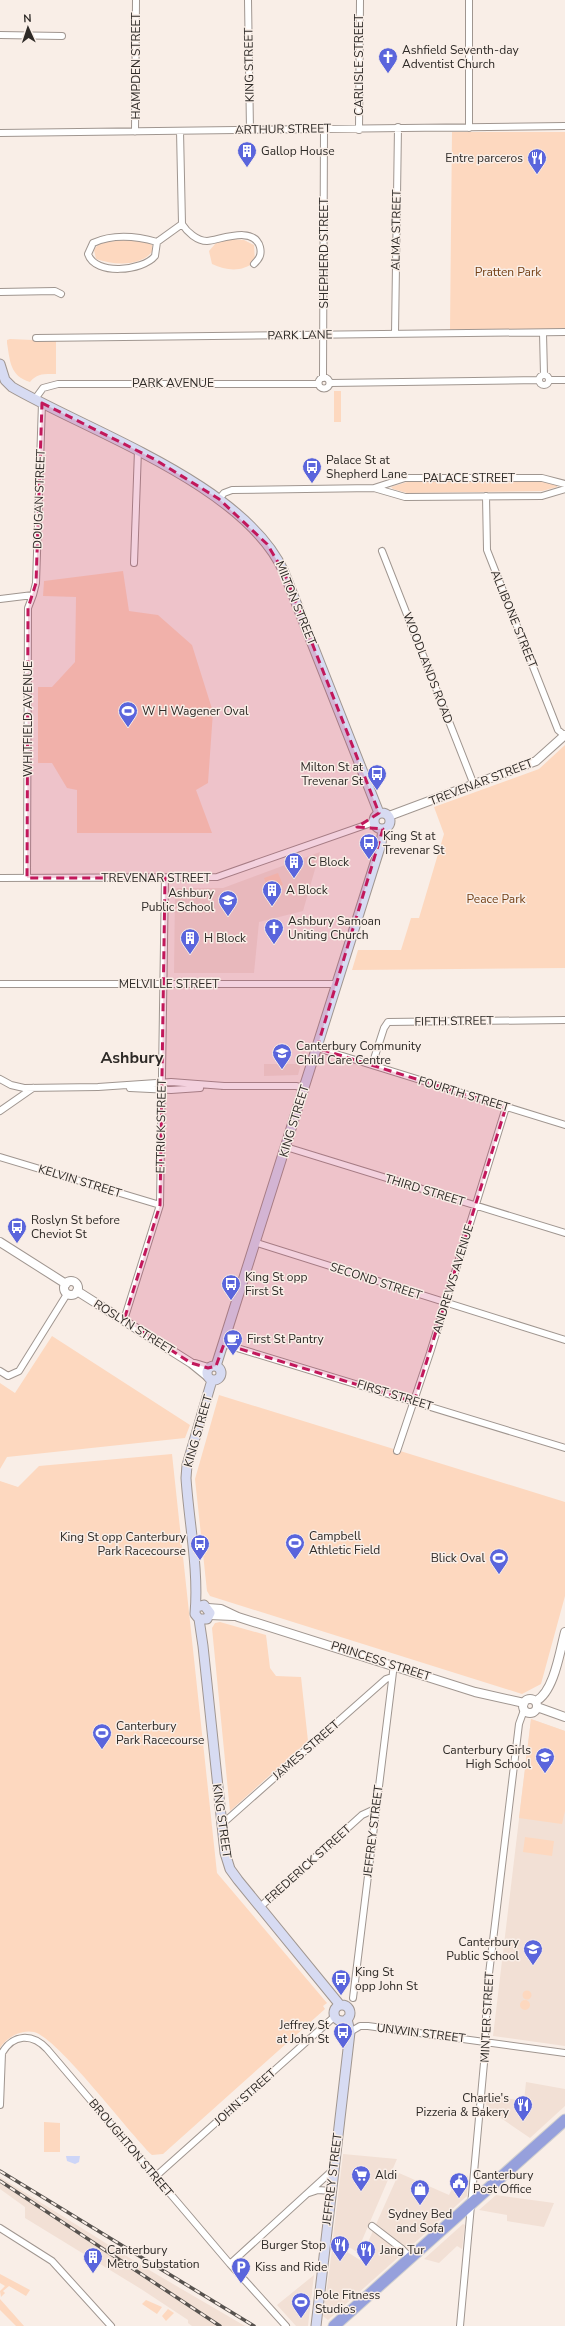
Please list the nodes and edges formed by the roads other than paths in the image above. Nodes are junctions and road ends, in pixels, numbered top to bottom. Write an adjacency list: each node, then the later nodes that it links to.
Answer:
1 (136, 0): 14 (street, HAMPDEN STREET)
2 (248, 0): 11 (street, KING STREET)
3 (360, 0): 12 (street, CARLISLE STREET)
4 (469, 0): 10 (street)
5 (0, 35): 6 (street)
6 (62, 36)
7 (565, 126): 10 (street, ARTHUR STREET)
8 (398, 127): 10 (street, ARTHUR STREET); 12 (street, ARTHUR STREET); 23 (street, ALMA STREET)
9 (324, 128): 11 (street, ARTHUR STREET); 12 (street, ARTHUR STREET); 24 (street, SHEPHERD STREET)
10 (469, 128)
11 (250, 130): 13 (street, ARTHUR STREET)
12 (359, 130)
13 (180, 131): 14 (street, ARTHUR STREET); 16 (street)
14 (135, 132): 15 (street, ARTHUR STREET)
15 (0, 133)
16 (182, 224): 17 (street); 18 (street)
17 (157, 242): 17 (street)
18 (254, 264)
19 (0, 292): 20 (street)
20 (61, 294)
21 (565, 332): 22 (street, PARK LANE)
22 (543, 333): 23 (street, PARK LANE); 27 (street)
23 (395, 334): 24 (street, PARK LANE)
24 (324, 335): 25 (street, PARK LANE); 28 (street, SHEPHERD STREET)
25 (36, 338)
26 (0, 364): 32 (main road, MILTON STREET)
27 (541, 377): 29 (street); 30 (street)
28 (323, 378): 30 (street); 31 (street)
29 (565, 380)
30 (330, 383): 31 (street, PARK AVENUE)
31 (318, 384): 32 (street, PARK AVENUE)
32 (38, 401): 33 (main road, MILTON STREET); 41 (street, DOUGAN STREET)
33 (138, 450): 38 (main road, MILTON STREET); 40 (street)
34 (565, 484): 35 (street, PALACE STREET)
35 (374, 488): 37 (street, PALACE STREET); 38 (street, PALACE STREET)
36 (565, 489): 37 (street, PALACE STREET)
37 (486, 496): 43 (street, ALLIBONE STREET)
38 (219, 499): 45 (main road, MILTON STREET)
39 (382, 551): 44 (street, WOODLANDS ROAD)
40 (134, 563)
41 (33, 595): 42 (street); 50 (street, WHITFIELD AVENUE)
42 (0, 599)
43 (565, 735): 44 (street, TREVENAR STREET)
44 (474, 785): 46 (street, TREVENAR STREET)
45 (379, 813): 46 (main road); 47 (main road)
46 (389, 816): 48 (main road)
47 (374, 822): 48 (main road); 51 (street, TREVENAR STREET)
48 (383, 829): 54 (main road, KING STREET)
49 (0, 878): 50 (street, TREVENAR STREET)
50 (27, 878): 51 (street, TREVENAR STREET)
51 (165, 878): 53 (street, ETTRICK STREET)
52 (0, 984): 53 (street, MELVILLE STREET)
53 (164, 984): 54 (street, MELVILLE STREET); 59 (street, ETTRICK STREET)
54 (337, 984): 56 (main road, KING STREET)
55 (565, 1020): 57 (street, FIFTH STREET)
56 (317, 1048): 57 (street, FOURTH STREET); 63 (main road, KING STREET)
57 (372, 1065): 65 (street, FOURTH STREET)
58 (0, 1079): 62 (street)
59 (162, 1083): 60 (street); 61 (street); 64 (street, ETTRICK STREET)
60 (224, 1086): 63 (street); 64 (street)
61 (98, 1087): 62 (street); 64 (street)
62 (33, 1088): 66 (street)
63 (305, 1088): 68 (main road, KING STREET)
64 (162, 1090): 70 (street, ETTRICK STREET)
65 (506, 1107): 67 (street, FOURTH STREET); 71 (street, ANDREWS AVENUE)
66 (0, 1111)
67 (565, 1125)
68 (286, 1147): 71 (street, THIRD STREET); 74 (main road, KING STREET)
69 (0, 1157): 70 (street, KELVIN STREET)
70 (160, 1205): 79 (street, ETTRICK STREET)
71 (475, 1206): 72 (street, THIRD STREET); 78 (street, ANDREWS AVENUE)
72 (565, 1233)
73 (0, 1242): 75 (street)
74 (257, 1243): 78 (street, SECOND STREET); 81 (main road, KING STREET)
75 (66, 1284): 76 (street); 77 (street)
76 (77, 1291): 77 (street); 79 (street, ROSLYN STREET)
77 (67, 1294): 82 (street)
78 (445, 1303): 80 (street, SECOND STREET); 84 (street, ANDREWS AVENUE)
79 (124, 1320): 83 (street, ROSLYN STREET)
80 (565, 1340)
81 (224, 1344): 83 (main road, KING STREET); 84 (street, FIRST STREET)
82 (0, 1371)
83 (211, 1373): 87 (main road, KING STREET)
84 (414, 1402): 85 (street, FIRST STREET); 86 (street, ANDREWS AVENUE)
85 (565, 1448)
86 (397, 1450)
87 (204, 1612): 89 (street, PRINCESS STREET); 95 (main road, KING STREET)
88 (565, 1632): 91 (street)
89 (394, 1664): 90 (street, JEFFREY STREET); 92 (street, PRINCESS STREET)
90 (392, 1677): 94 (street, JEFFREY STREET); 95 (street, JAMES STREET)
91 (537, 1704): 92 (street); 92 (street); 93 (street)
92 (524, 1706): 102 (street, MINTER STREET)
93 (565, 1717)
94 (376, 1809): 96 (street, FREDERICK STREET); 97 (street, JEFFREY STREET)
95 (221, 1825): 96 (main road, KING STREET)
96 (260, 1907): 98 (main road, KING STREET)
97 (353, 1998)
98 (340, 2005): 99 (main road); 100 (main road)
99 (334, 2017): 100 (main road); 107 (street, JOHN STREET)
100 (347, 2019): 101 (main road)
101 (350, 2032): 102 (street, UNWIN STREET); 106 (main road, JEFFREY STREET)
102 (486, 2041): 103 (street, UNWIN STREET); 110 (street, MINTER STREET)
103 (565, 2053)
104 (0, 2105): 107 (street, BROUGHTON STREET)
105 (565, 2120): 110 (highway)
106 (334, 2168): 108 (main road, JEFFREY STREET); 109 (street)
107 (155, 2177): 114 (street, BROUGHTON STREET)
108 (331, 2191): 109 (street); 117 (main road, JEFFREY STREET)
109 (307, 2194): 114 (street)
110 (472, 2203): 113 (highway); 119 (street, MINTER STREET)
111 (372, 2226): 113 (street)
112 (0, 2228): 115 (street)
113 (411, 2258): 118 (highway)
114 (230, 2264): 116 (street, BROUGHTON STREET)
115 (111, 2326)
116 (286, 2326)
117 (316, 2326)
118 (334, 2326)
119 (460, 2326)

